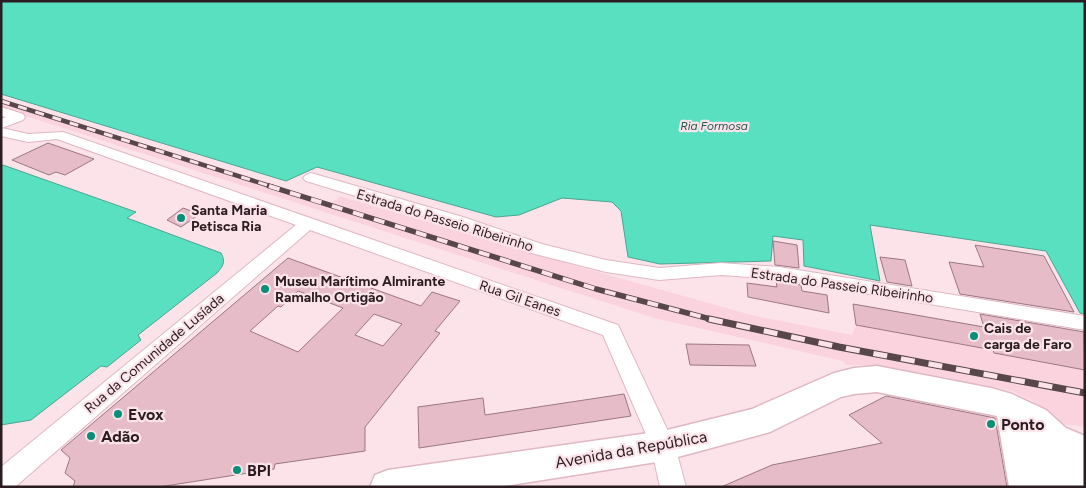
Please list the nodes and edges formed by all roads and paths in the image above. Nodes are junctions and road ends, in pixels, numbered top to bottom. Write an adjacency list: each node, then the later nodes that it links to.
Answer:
1 (1, 112): 2 (street)
2 (1, 124)
3 (1, 132): 5 (street, Rua Gil Eanes)
4 (311, 178): 6 (street, Estrada do Passeio Ribeirinho)
5 (307, 224): 8 (street, Rua Gil Eanes); 12 (street, Rua da Comunidade Lusíada)
6 (1085, 323)
7 (1012, 408): 8 (street, Avenida da República); 9 (street, Avenida da República); 10 (street)
8 (663, 446): 13 (street, Avenida da República); 14 (street, Rua Gil Eanes)
9 (1085, 453): 10 (street)
10 (1025, 477): 11 (street)
11 (1085, 478)
12 (1, 483)
13 (388, 487)
14 (673, 487)

